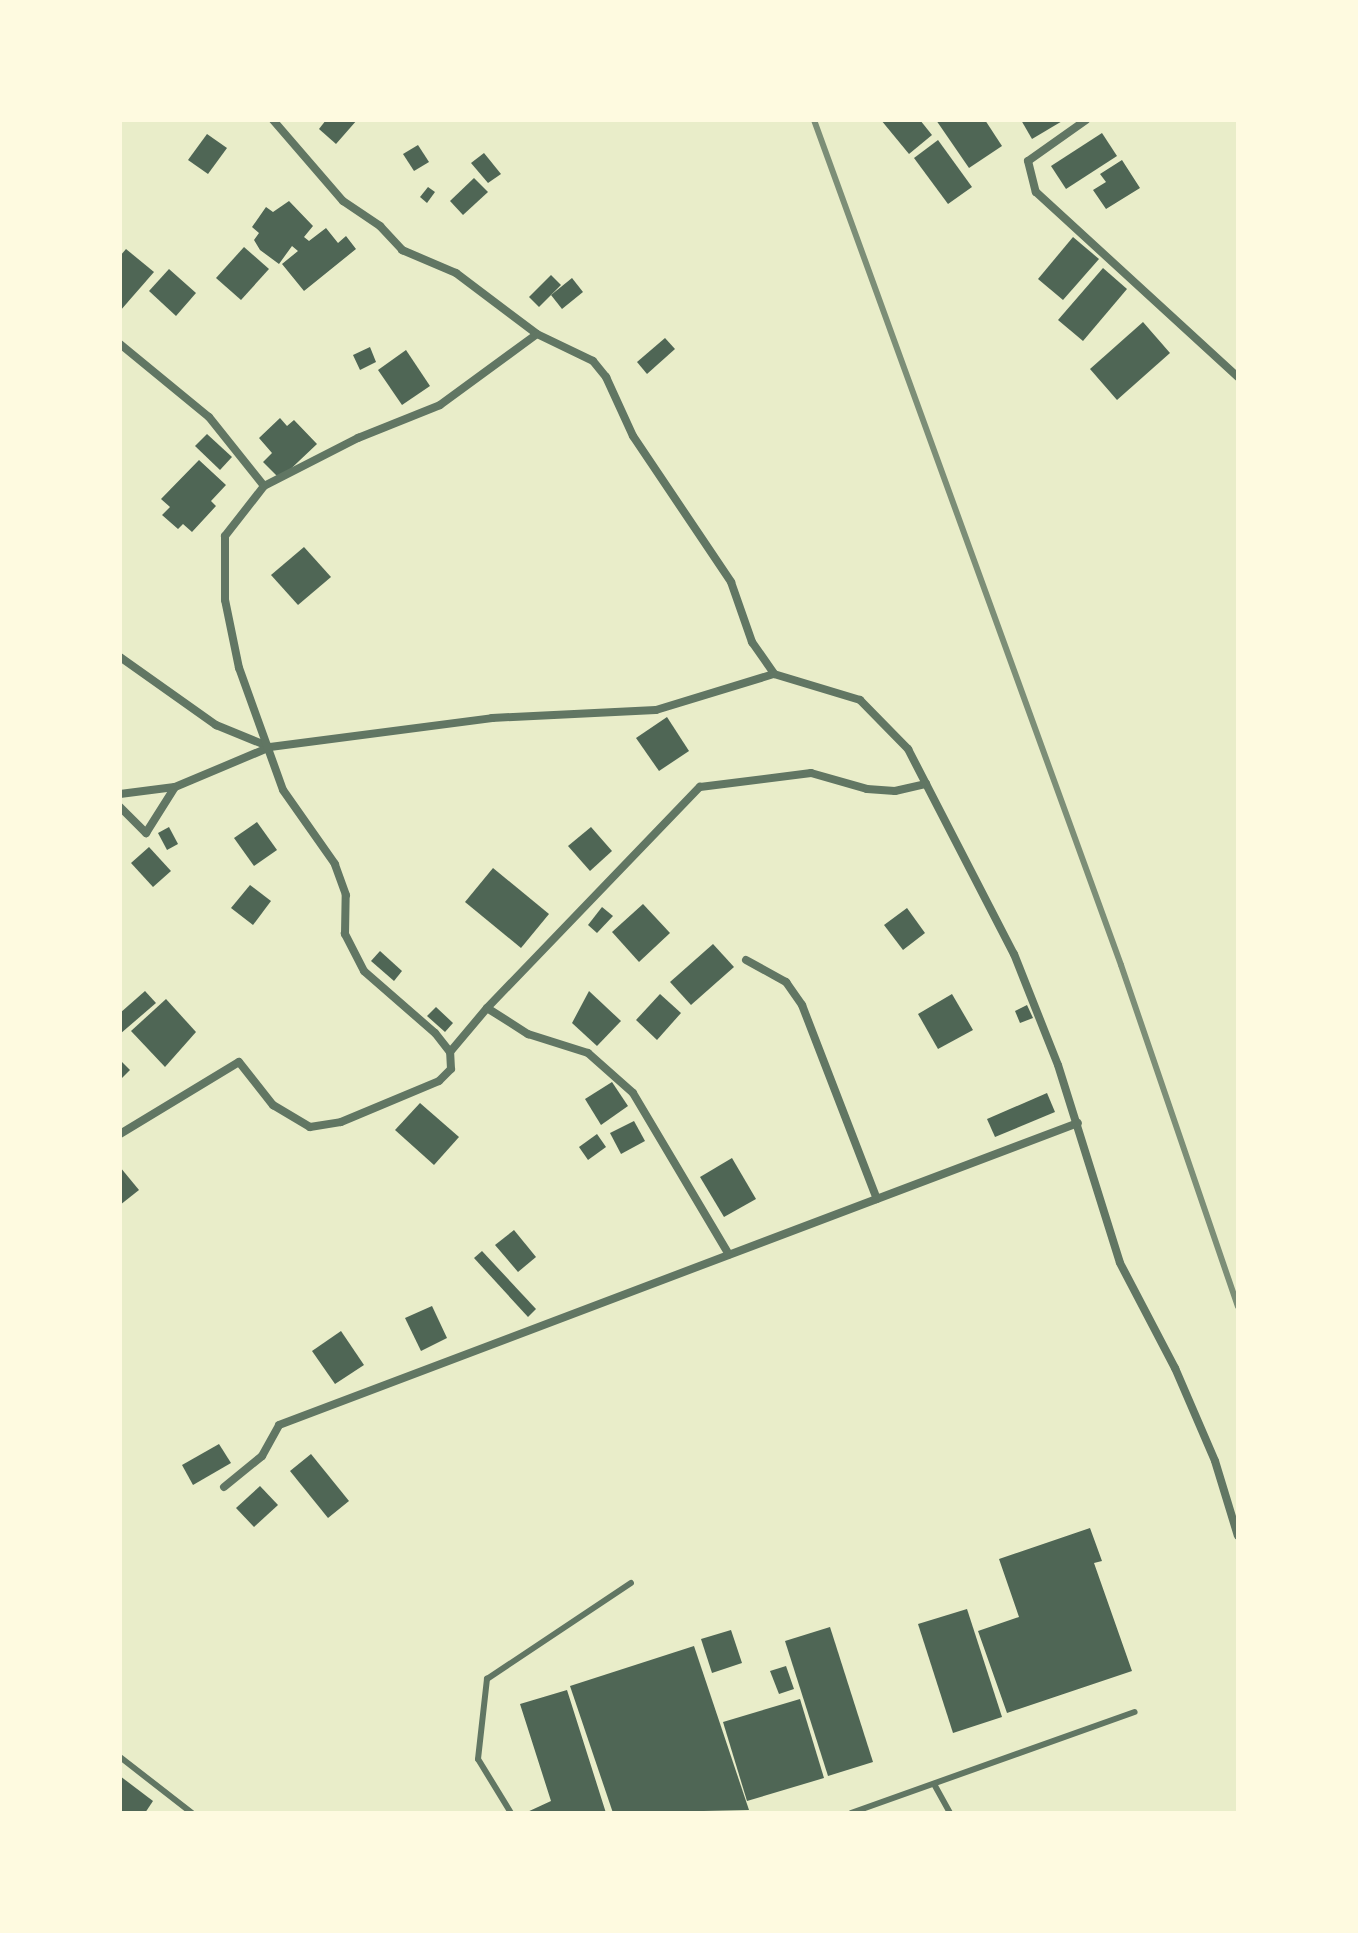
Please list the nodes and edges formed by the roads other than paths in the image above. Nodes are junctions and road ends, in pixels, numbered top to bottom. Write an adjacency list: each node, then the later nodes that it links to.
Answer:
1 (273, 120): 3 (street)
2 (1086, 120): 5 (street)
3 (537, 334): 6 (street); 8 (street)
4 (120, 344): 6 (street)
5 (1238, 377)
6 (264, 486): 9 (street)
7 (120, 657): 9 (street)
8 (774, 674): 9 (street); 10 (street)
9 (270, 747): 11 (street); 16 (street)
10 (926, 784): 15 (street); 17 (street)
11 (175, 787): 12 (street); 13 (street)
12 (120, 794)
13 (120, 807)
14 (746, 960): 19 (street)
15 (487, 1008): 16 (street); 20 (street)
16 (450, 1052): 18 (street)
17 (1078, 1123): 19 (street); 22 (street)
18 (120, 1134)
19 (877, 1199): 20 (street)
20 (729, 1255): 21 (street)
21 (224, 1487)
22 (1238, 1536)
23 (631, 1583): 28 (lane)
24 (1135, 1712): 26 (lane)
25 (120, 1757): 27 (lane)
26 (934, 1784): 29 (lane); 30 (lane)
27 (192, 1813)
28 (511, 1813)
29 (851, 1813)
30 (950, 1813)

